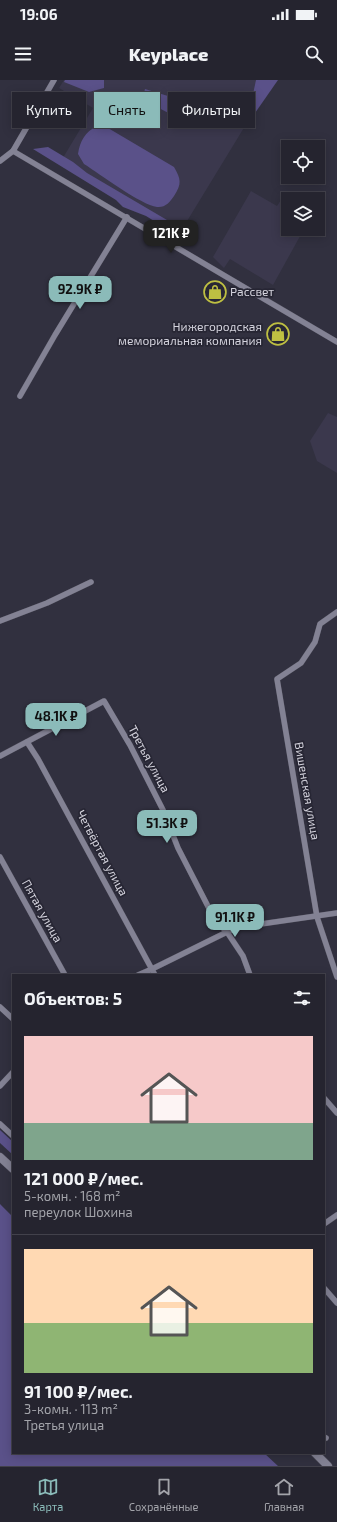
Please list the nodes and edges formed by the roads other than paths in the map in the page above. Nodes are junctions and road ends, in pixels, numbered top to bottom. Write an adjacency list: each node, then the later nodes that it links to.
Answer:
1 (52, 81): 2 (street)
2 (13, 151): 3 (street); 4 (street)
3 (0, 161)
4 (127, 217): 5 (street); 6 (street)
5 (337, 342)
6 (20, 396)
7 (91, 582): 9 (street)
8 (337, 612): 14 (street, Вишенская улица)
9 (0, 621)
10 (27, 742): 11 (street); 15 (street, Третья улица); 16 (street, Четвёртая улица)
11 (0, 756)
12 (0, 857): 17 (street, Пятая улица)
13 (337, 913): 14 (street)
14 (317, 917): 15 (street); 20 (street, Вишенская улица)
15 (227, 932): 16 (street); 19 (street, Третья улица)
16 (153, 972): 18 (street)
17 (64, 974)
18 (143, 974)
19 (250, 974)
20 (337, 977)
21 (0, 1007): 22 (street)
22 (12, 1018)
23 (12, 1073): 24 (street)
24 (0, 1086)
25 (325, 1099): 26 (street)
26 (337, 1113)
27 (0, 1124): 28 (street)
28 (12, 1135)
29 (0, 1157): 30 (main road)
30 (12, 1168)
31 (337, 1215): 32 (street)
32 (325, 1223)
33 (325, 1289): 34 (street)
34 (337, 1303)
35 (316, 1454): 36 (main road)
36 (328, 1466)

